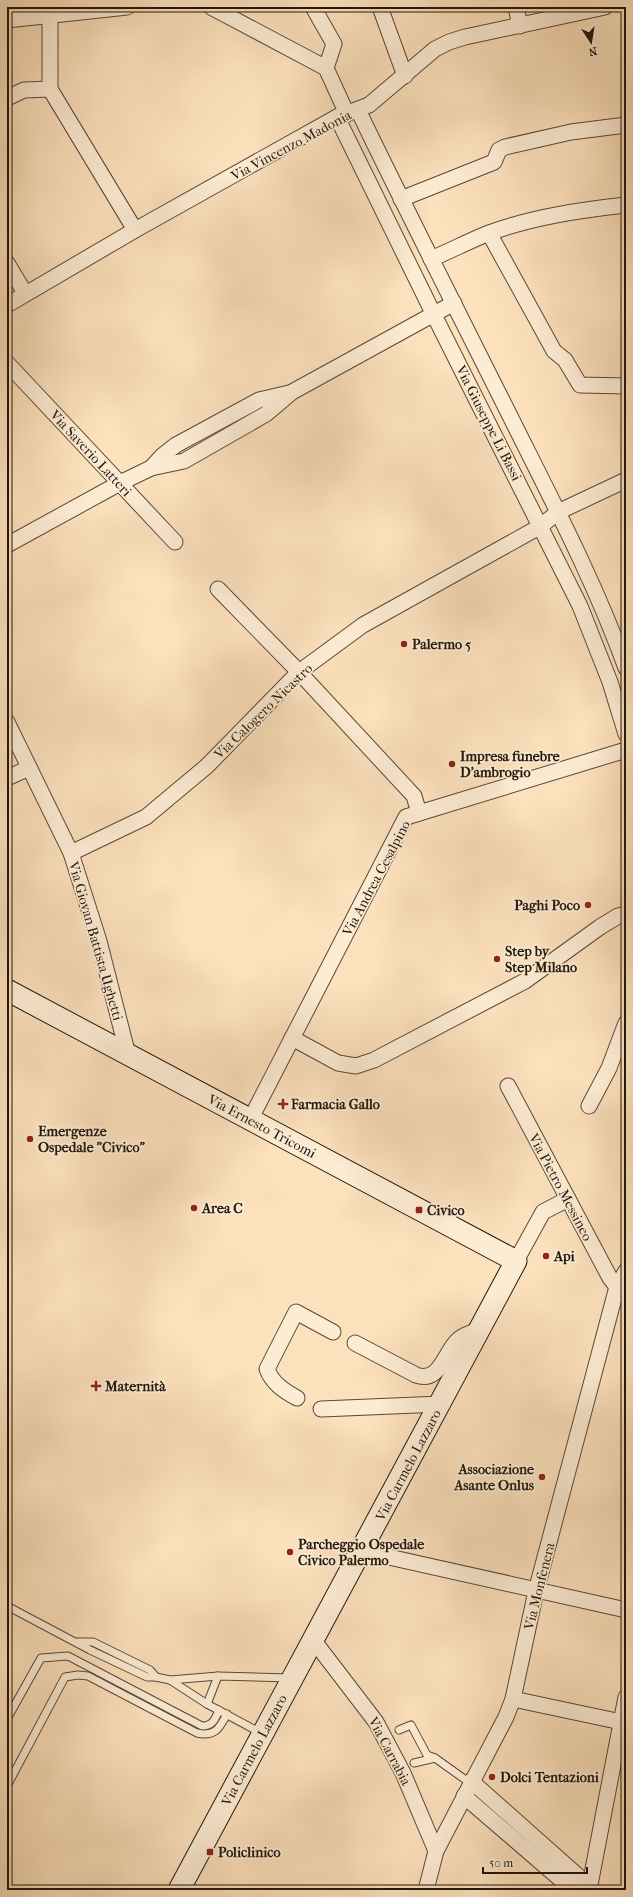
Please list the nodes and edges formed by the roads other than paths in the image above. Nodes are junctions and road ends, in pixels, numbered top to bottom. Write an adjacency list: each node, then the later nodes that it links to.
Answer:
1 (127, 7): 7 (street)
2 (211, 7): 10 (street)
3 (313, 7): 10 (street)
4 (380, 7): 11 (street)
5 (516, 7): 9 (street)
6 (605, 7): 9 (street, Via Vincenzo Madonia)
7 (50, 16): 8 (street); 12 (street)
8 (7, 20)
9 (520, 26): 11 (street, Via Vincenzo Madonia)
10 (326, 68): 14 (street, Via Giuseppe Li Bassi)
11 (405, 76): 14 (street, Via Vincenzo Madonia)
12 (50, 89): 13 (street); 18 (street)
13 (7, 98)
14 (347, 114): 16 (street, Via Giuseppe Li Bassi); 18 (street, Via Vincenzo Madonia); 25 (street, Via Giuseppe Li Bassi)
15 (626, 125): 16 (street)
16 (401, 199): 20 (street, Via Giuseppe Li Bassi)
17 (626, 204): 19 (street)
18 (135, 230): 22 (street, Via Vincenzo Madonia)
19 (489, 233): 20 (street); 27 (street)
20 (430, 259): 23 (street, Via Giuseppe Li Bassi)
21 (7, 263): 22 (street)
22 (25, 293): 24 (street, Via Vincenzo Madonia)
23 (454, 303): 25 (street); 30 (street, Via Giuseppe Li Bassi)
24 (7, 305)
25 (433, 313): 29 (street); 31 (street, Via Giuseppe Li Bassi)
26 (7, 364): 29 (street, Via Saverio Latteri)
27 (626, 386)
28 (626, 480): 30 (street, Via Calogero Nicastro)
29 (120, 483): 32 (street, Via Saverio Latteri); 33 (street)
30 (558, 512): 31 (street, Via Calogero Nicastro); 35 (street, Via Giuseppe Li Bassi)
31 (541, 526): 36 (street, Via Calogero Nicastro); 38 (street, Via Giuseppe Li Bassi)
32 (175, 542)
33 (7, 545)
34 (218, 589): 36 (street)
35 (626, 668)
36 (299, 672): 42 (street); 43 (street, Via Calogero Nicastro)
37 (7, 722): 40 (street, Via Giovan Battista Ughetti)
38 (626, 734)
39 (626, 750): 42 (street, Via Andrea Cesalpino)
40 (29, 768): 41 (street); 43 (street, Via Giovan Battista Ughetti)
41 (7, 778)
42 (419, 813): 47 (street, Via Andrea Cesalpino)
43 (71, 853): 48 (street, Via Giovan Battista Ughetti)
44 (626, 914): 47 (street)
45 (7, 990): 48 (street, Via Ernesto Tricomi)
46 (626, 1023): 50 (street)
47 (292, 1038): 51 (street, Via Andrea Cesalpino)
48 (128, 1055): 51 (street, Via Ernesto Tricomi)
49 (508, 1086): 52 (street, Via Pietro Messineo)
50 (589, 1106)
51 (250, 1120): 53 (street, Via Ernesto Tricomi)
52 (568, 1199): 53 (street, Via Carmelo Lazzaro); 55 (street, Via Pietro Messineo)
53 (516, 1261): 56 (street, Via Carmelo Lazzaro)
54 (626, 1271): 55 (street, Via Monfenera)
55 (617, 1287): 63 (street, Via Monfenera)
56 (480, 1330): 58 (street); 60 (street, Via Carmelo Lazzaro)
57 (333, 1332): 59 (street)
58 (355, 1343)
59 (297, 1398)
60 (441, 1404): 61 (street); 62 (street, Via Carmelo Lazzaro)
61 (321, 1409)
62 (362, 1552): 63 (street); 66 (street, Via Carmelo Lazzaro)
63 (536, 1591): 65 (street); 73 (street, Via Monfenera)
64 (7, 1606): 71 (lane)
65 (626, 1610)
66 (314, 1641): 70 (street, Via Carmelo Lazzaro); 85 (street, Via Carrabia)
67 (79, 1661): 68 (lane); 75 (lane); 77 (lane)
68 (78, 1675): 76 (lane); 83 (lane)
69 (218, 1676): 70 (lane); 71 (lane); 74 (lane)
70 (294, 1678): 80 (street, Via Carmelo Lazzaro)
71 (170, 1680): 74 (lane)
72 (626, 1697): 78 (street)
73 (513, 1699): 78 (street); 84 (street, Via Monfenera)
74 (207, 1704): 75 (lane)
75 (219, 1710): 76 (lane)
76 (227, 1714): 80 (lane)
77 (7, 1719)
78 (624, 1722): 89 (street)
79 (399, 1730): 81 (lane)
80 (263, 1734): 86 (street, Via Carmelo Lazzaro)
81 (435, 1758): 82 (lane); 84 (lane)
82 (414, 1763)
83 (7, 1786)
84 (468, 1786): 85 (street, Via Monfenera); 88 (street); 89 (street)
85 (436, 1851): 87 (street, Via Monfenera)
86 (179, 1890)
87 (426, 1890)
88 (573, 1890)
89 (589, 1890)

